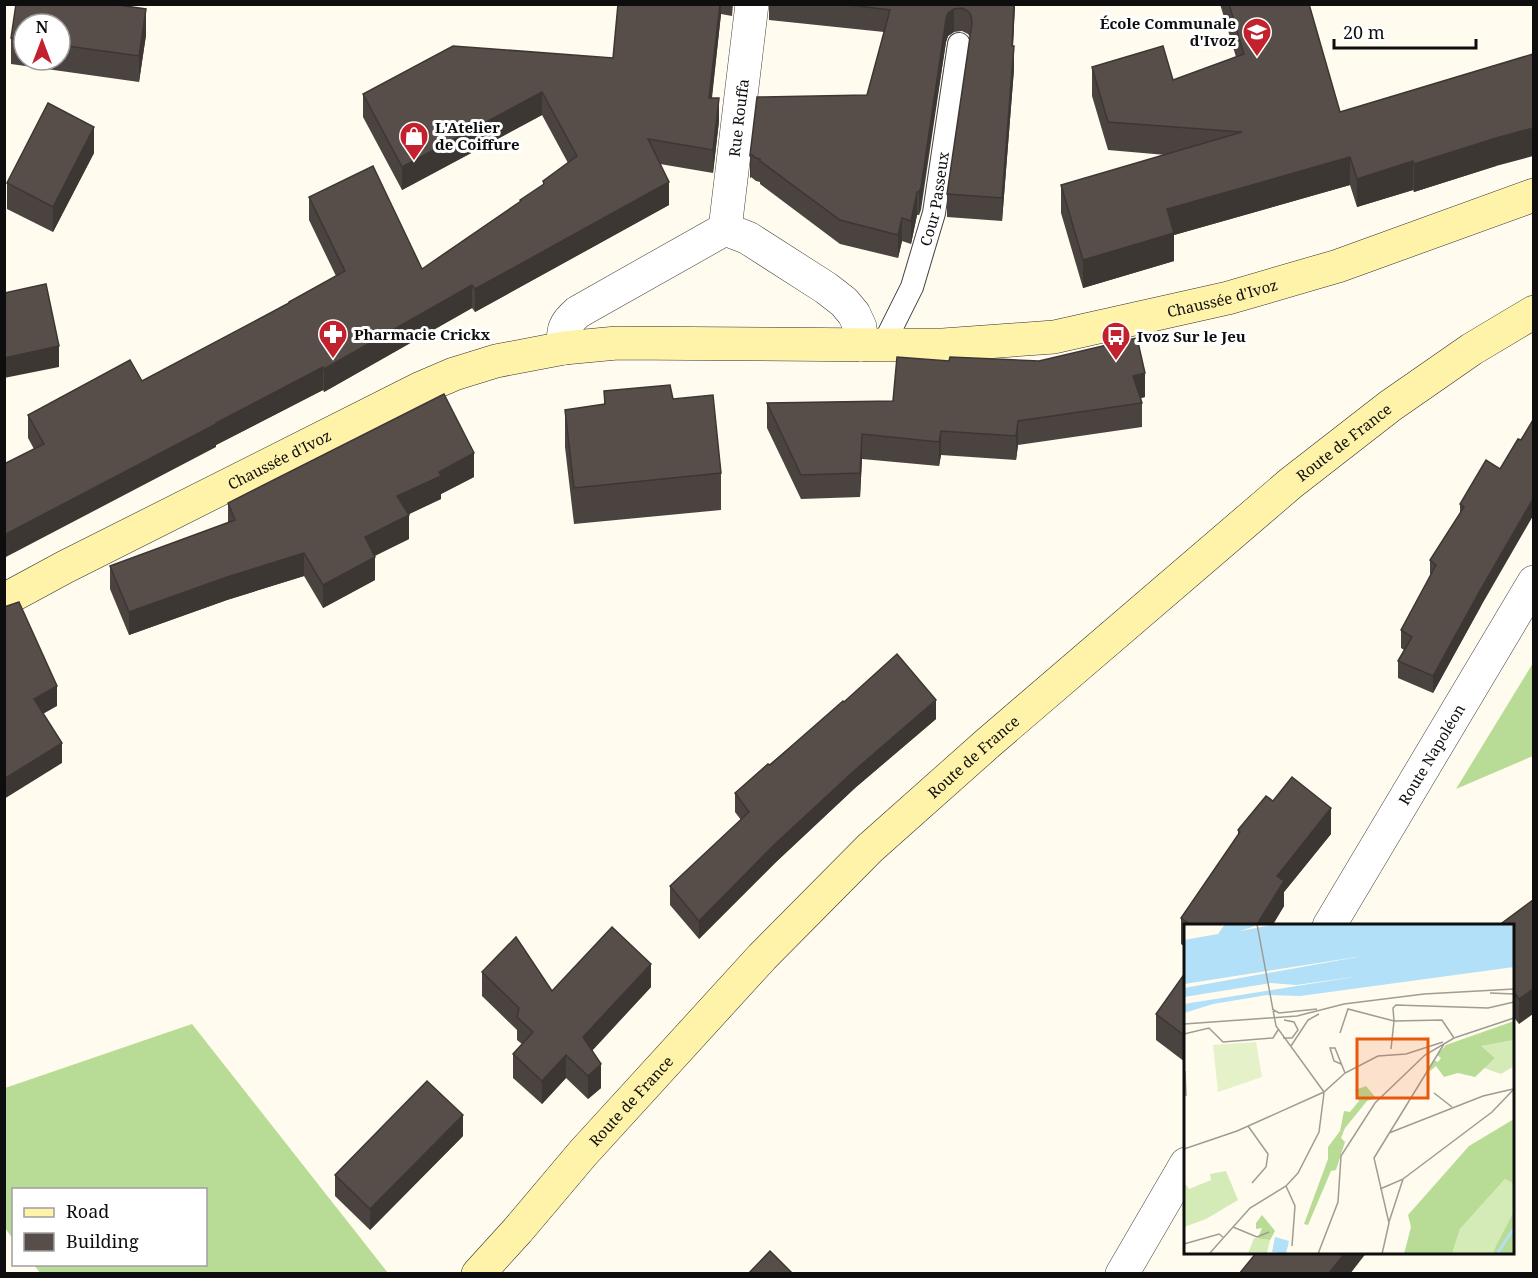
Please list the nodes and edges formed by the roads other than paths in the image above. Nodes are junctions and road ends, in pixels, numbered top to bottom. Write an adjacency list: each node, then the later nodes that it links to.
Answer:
1 (752, 4): 4 (street, Rue Rouffa)
2 (959, 44): 6 (lane, Cour Passeux)
3 (1533, 195): 6 (main road, Chaussée d'Ivoz)
4 (725, 229): 6 (street); 7 (street)
5 (1533, 312): 12 (main road, Route de France)
6 (872, 345): 7 (main road, Chaussée d'Ivoz)
7 (564, 348): 9 (main road, Chaussée d'Ivoz)
8 (1533, 582): 10 (street, Route Napoléon)
9 (4, 600)
10 (1330, 924)
11 (1184, 1166): 13 (street)
12 (478, 1274)
13 (1122, 1274)

